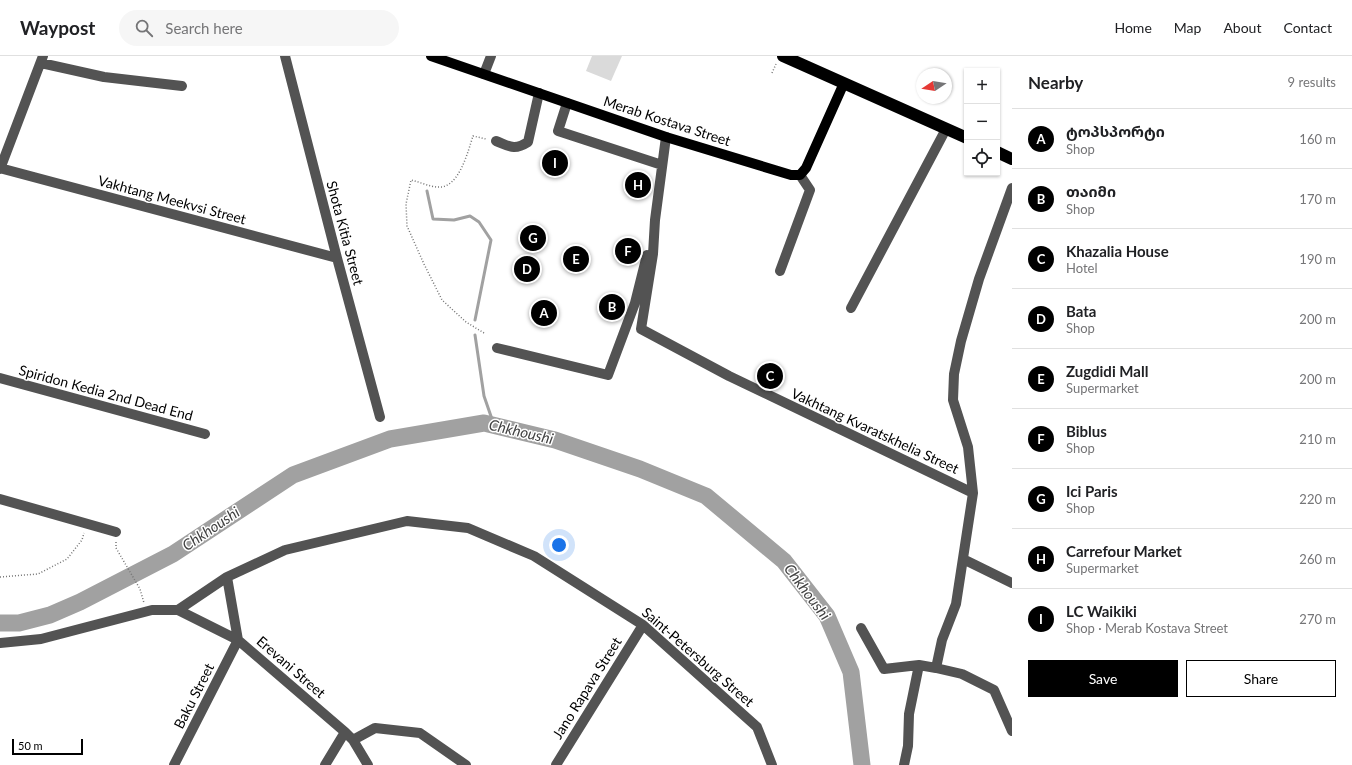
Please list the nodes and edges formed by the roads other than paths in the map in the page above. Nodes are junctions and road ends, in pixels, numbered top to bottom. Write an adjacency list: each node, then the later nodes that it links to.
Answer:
1 (285, 56): 23 (street, Shota Kitia Street)
2 (434, 56): 6 (main road, Merab Kostava Street)
3 (491, 56): 7 (street)
4 (783, 56): 8 (highway)
5 (42, 59): 9 (street); 19 (street)
6 (451, 59): 7 (main road, Merab Kostava Street)
7 (484, 74): 10 (main road, Merab Kostava Street)
8 (844, 83): 12 (highway); 20 (main road)
9 (182, 86)
10 (539, 93): 11 (main road, Merab Kostava Street); 15 (street)
11 (567, 103): 13 (main road, Merab Kostava Street); 18 (street)
12 (946, 129): 14 (highway); 25 (street)
13 (666, 137): 18 (street, Vakhtang Kvaratskhelia Street); 20 (main road, Merab Kostava Street)
14 (964, 137)
15 (496, 141)
16 (1000, 153): 17 (highway)
17 (1012, 159)
18 (662, 165): 22 (street, Vakhtang Kvaratskhelia Street)
19 (0, 168): 23 (street, Vakhtang Meekvsi Street)
20 (800, 175): 24 (street)
21 (1012, 188): 30 (street)
22 (656, 220): 26 (street); 30 (street, Vakhtang Kvaratskhelia Street)
23 (337, 258): 28 (street, Shota Kitia Street)
24 (780, 271)
25 (851, 308)
26 (497, 348)
27 (0, 378): 29 (street, Spiridon Kedia 2nd Dead End)
28 (380, 417)
29 (206, 434)
30 (973, 493): 33 (street)
31 (0, 499): 32 (street)
32 (116, 532)
33 (963, 559): 35 (street); 42 (street)
34 (227, 577): 36 (street, Saint-Petersburg Street); 37 (street, Saint-Petersburg Street); 39 (street)
35 (1012, 583)
36 (178, 610): 39 (street, Erevani Street); 40 (street)
37 (643, 625): 50 (street, Jano Rapava Street); 51 (street, Saint-Petersburg Street)
38 (861, 628): 41 (street)
39 (238, 640): 44 (street, Erevani Street); 46 (street, Baku Street)
40 (0, 643)
41 (919, 665): 42 (street); 52 (street)
42 (936, 668): 43 (street)
43 (1012, 731)
44 (345, 732): 45 (street, Erevani Street); 47 (street)
45 (353, 740): 48 (street, Erevani Street); 49 (street)
46 (174, 765)
47 (325, 765)
48 (368, 765)
49 (466, 765)
50 (556, 765)
51 (772, 765)
52 (904, 765)

